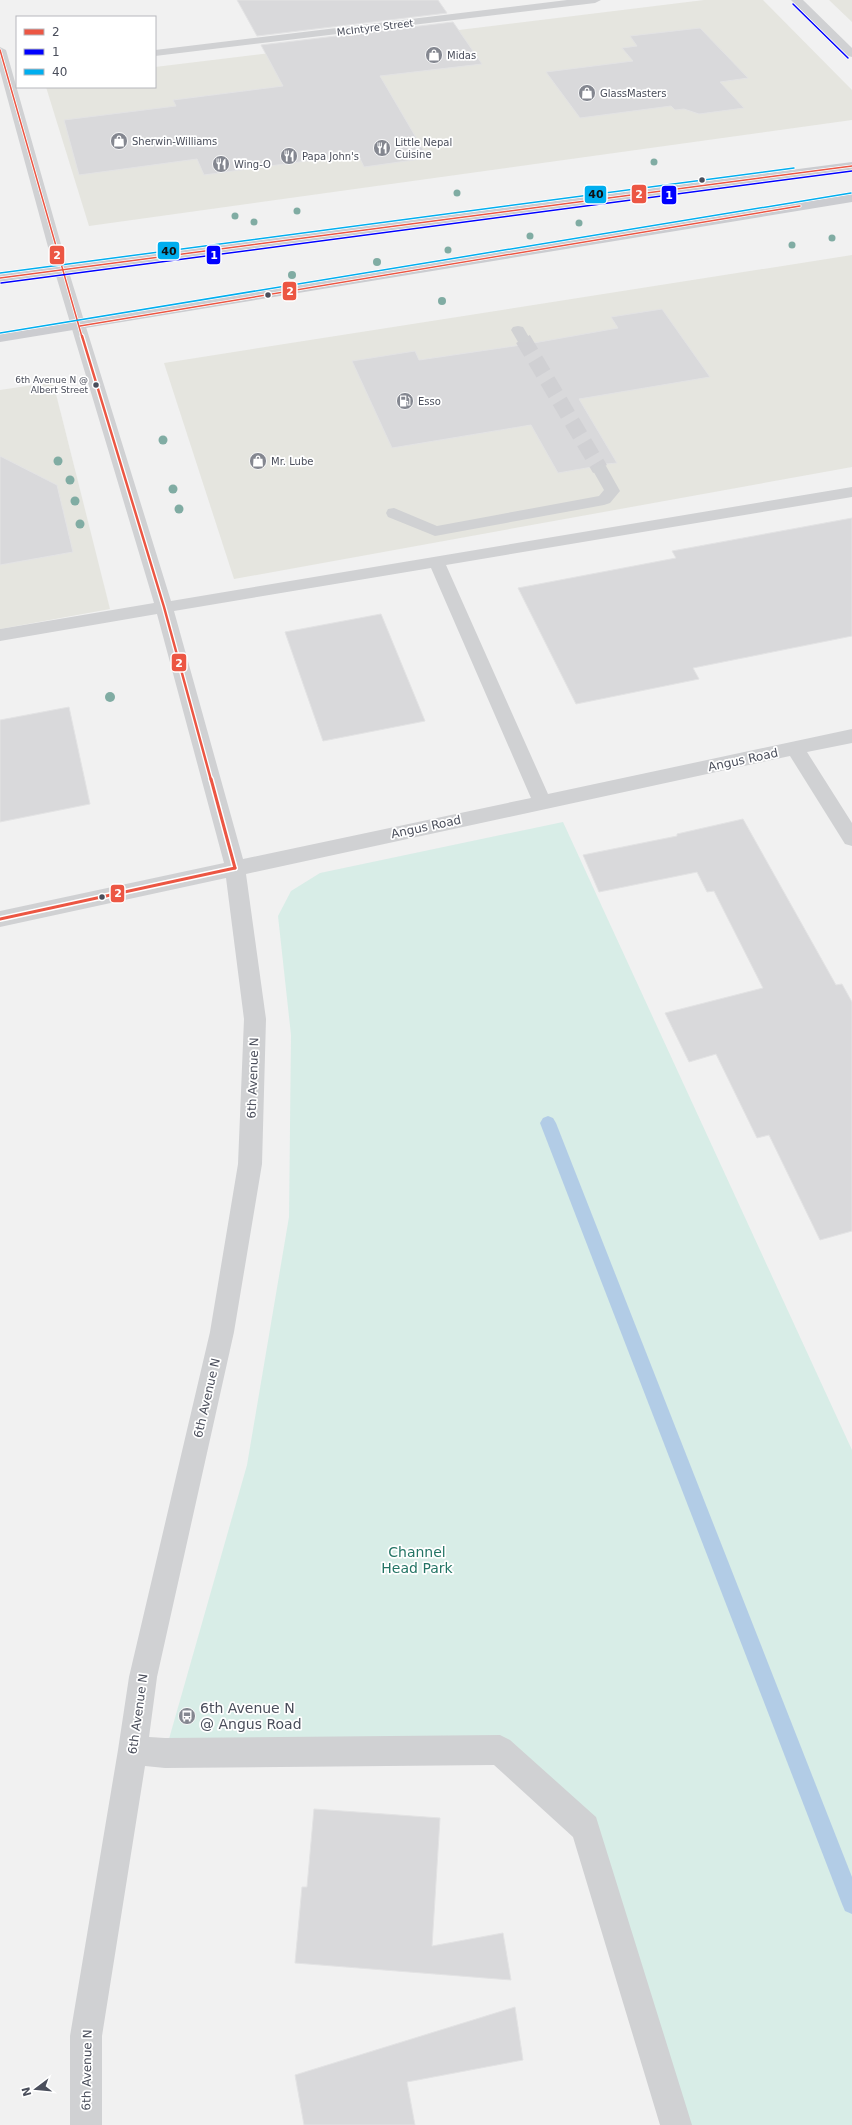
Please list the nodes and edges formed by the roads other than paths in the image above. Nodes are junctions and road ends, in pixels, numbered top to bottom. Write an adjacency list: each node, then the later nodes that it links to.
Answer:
1 (596, 0): 4 (street, McIntyre Street)
2 (797, 0): 5 (street)
3 (0, 50): 6 (street, 6th Avenue N)
4 (156, 53)
5 (852, 54)
6 (8, 71): 9 (street, 6th Avenue N)
7 (852, 166): 9 (main road)
8 (852, 198): 11 (main road)
9 (61, 269): 10 (main road); 11 (street, 6th Avenue N)
10 (0, 278)
11 (80, 326): 12 (main road); 17 (street, 6th Avenue N)
12 (0, 338)
13 (600, 469): 15 (street)
14 (852, 492): 16 (street)
15 (394, 513)
16 (436, 561): 17 (street); 21 (street)
17 (164, 607): 18 (street); 23 (street, 6th Avenue N)
18 (0, 635)
19 (852, 736): 20 (street, Angus Road)
20 (795, 748): 21 (street, Angus Road); 22 (street)
21 (542, 802): 23 (street, Angus Road)
22 (852, 839)
23 (235, 868): 24 (street, Angus Road); 25 (street, 6th Avenue N)
24 (0, 919)
25 (133, 1750): 26 (street, 6th Avenue N); 27 (street)
26 (86, 2125)
27 (676, 2125)

